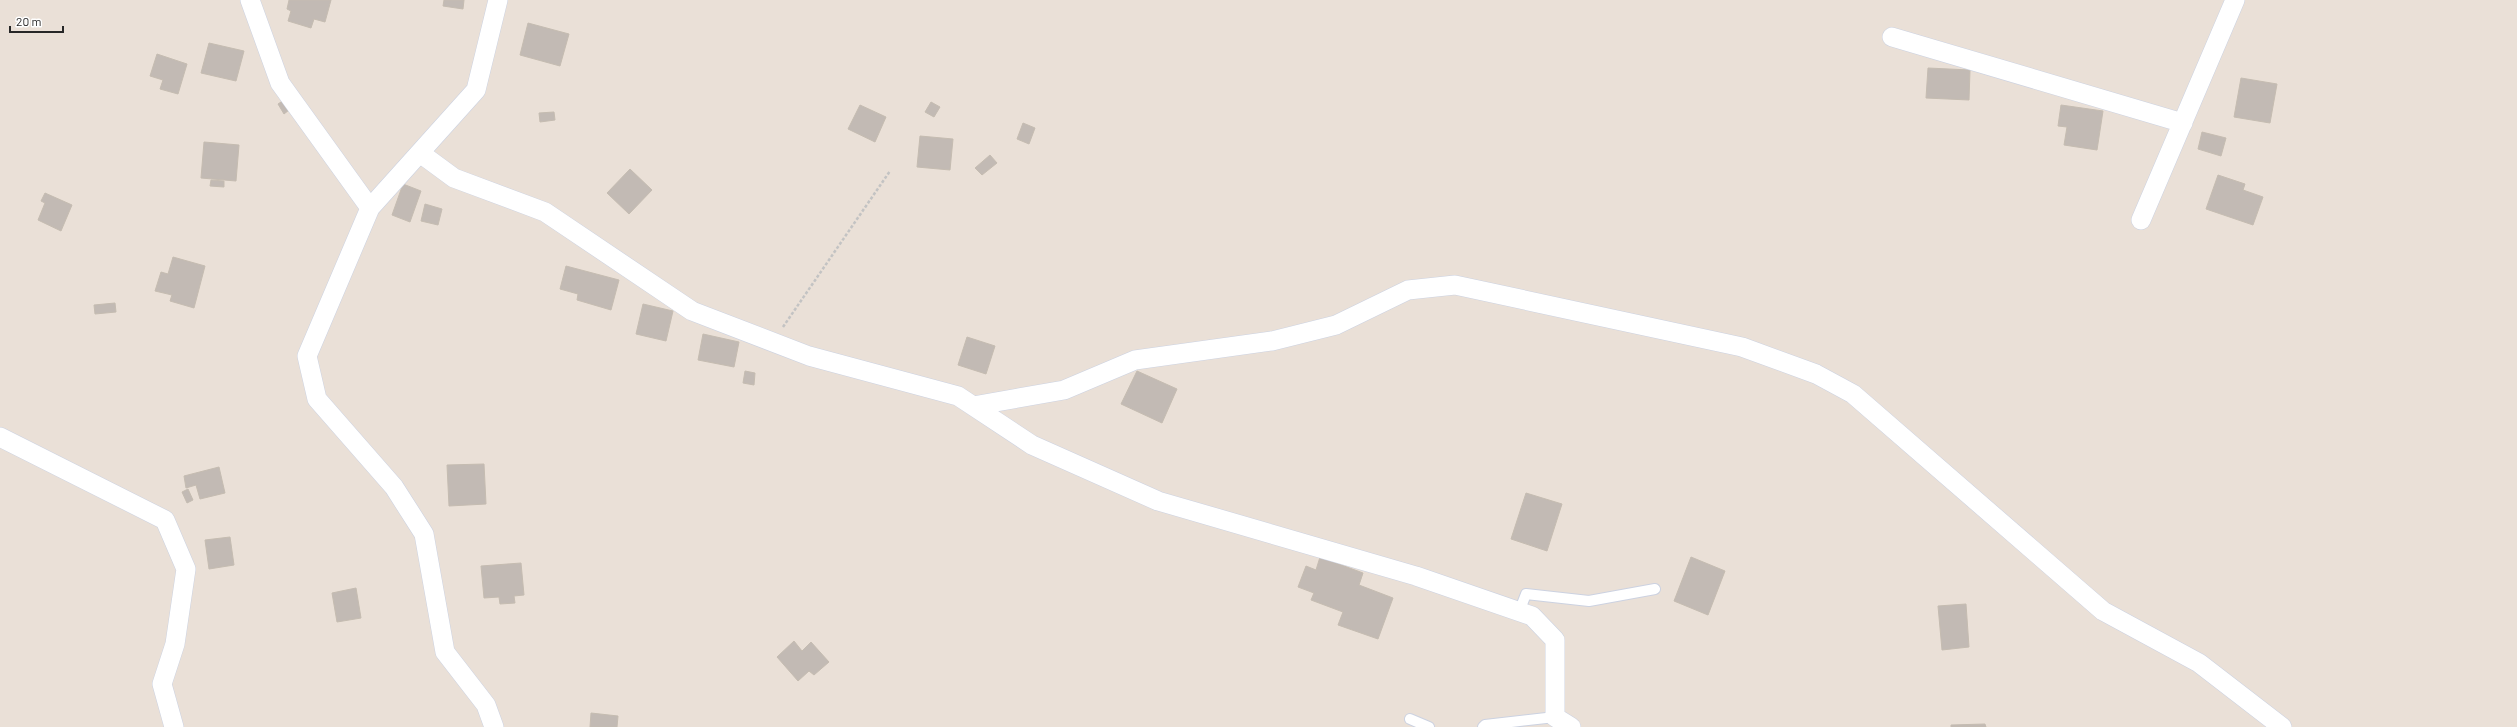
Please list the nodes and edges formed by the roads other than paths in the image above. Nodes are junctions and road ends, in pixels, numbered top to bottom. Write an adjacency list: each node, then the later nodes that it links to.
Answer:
1 (250, 0): 7 (street)
2 (498, 0): 6 (street)
3 (2235, 0): 5 (street)
4 (1892, 37): 5 (street)
5 (2184, 123): 8 (street)
6 (420, 152): 7 (street); 9 (street)
7 (370, 208): 16 (street)
8 (2141, 220)
9 (973, 406): 12 (street); 20 (street)
10 (0, 437): 15 (street)
11 (1655, 589): 12 (lane)
12 (1519, 612): 13 (street)
13 (1555, 717): 18 (lane); 19 (street)
14 (1410, 719): 17 (lane)
15 (174, 727)
16 (494, 727)
17 (1429, 727)
18 (1483, 727)
19 (1571, 727)
20 (2282, 727)

